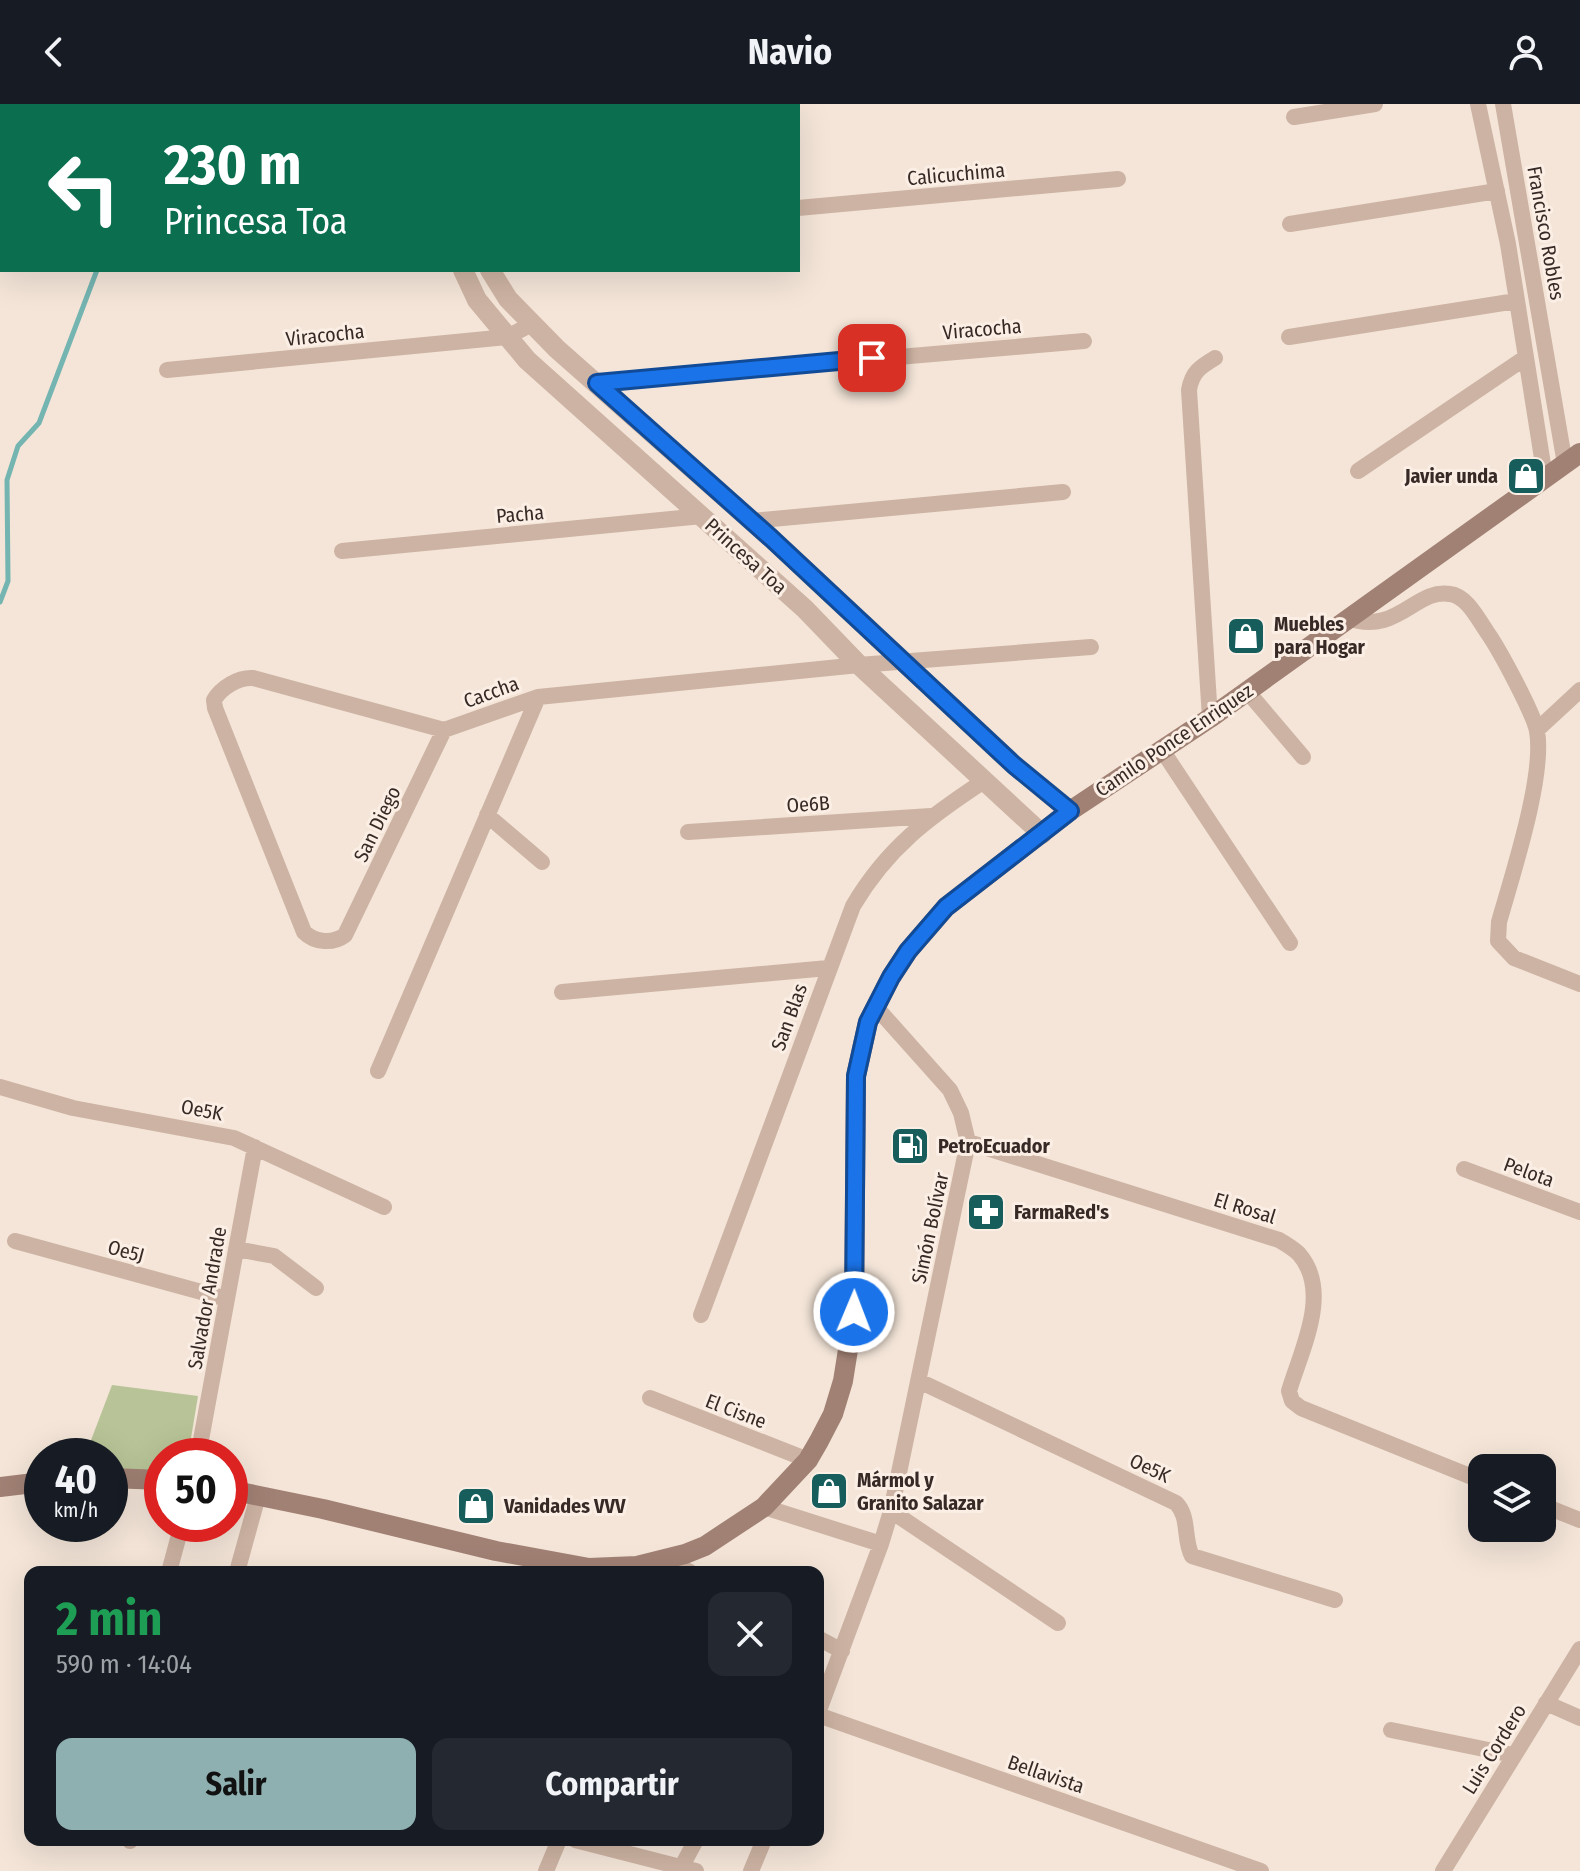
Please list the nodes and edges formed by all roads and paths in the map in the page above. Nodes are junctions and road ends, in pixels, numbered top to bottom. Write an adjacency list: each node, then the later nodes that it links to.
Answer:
1 (1375, 104): 4 (street)
2 (1478, 104): 6 (street)
3 (1503, 104): 20 (street, Francisco Robles)
4 (1294, 117)
5 (1118, 179): 7 (street, Calicuchima)
6 (1497, 191): 8 (street); 11 (street)
7 (800, 208)
8 (1290, 224)
9 (464, 272): 13 (street, Princesa Toa)
10 (491, 272): 12 (street, Princesa Toa)
11 (1516, 301): 14 (street); 17 (street)
12 (532, 324): 13 (street, Viracocha); 19 (street, Princesa Toa)
13 (507, 337): 18 (street, Viracocha); 24 (street, Princesa Toa)
14 (1289, 337)
15 (1084, 341): 19 (street, Viracocha)
16 (1215, 358): 34 (street)
17 (1525, 358): 21 (street); 22 (street)
18 (167, 370)
19 (597, 383): 25 (street, Princesa Toa)
20 (1572, 459): 22 (main road, Camilo Ponce Enrìquez)
21 (1358, 471)
22 (1545, 477): 27 (main road, Camilo Ponce Enrìquez)
23 (1063, 492): 25 (street)
24 (702, 516): 26 (street, Pacha); 30 (street, Princesa Toa)
25 (752, 521): 29 (street, Princesa Toa)
26 (342, 551)
27 (1347, 618): 32 (main road, Camilo Ponce Enrìquez); 36 (street)
28 (1091, 647): 29 (street, Caccha)
29 (905, 662): 30 (street, Caccha); 40 (street, Princesa Toa)
30 (859, 665): 33 (street, Caccha); 39 (street, Princesa Toa)
31 (1580, 690): 36 (street)
32 (1247, 691): 34 (main road, Camilo Ponce Enrìquez); 38 (street)
33 (538, 697): 35 (street, Caccha); 41 (street)
34 (1210, 718): 37 (main road, Camilo Ponce Enrìquez)
35 (444, 730): 46 (street, San Diego); 46 (street, Caccha)
36 (1537, 730): 49 (street)
37 (1162, 750): 40 (main road, Camilo Ponce Enrìquez); 47 (street)
38 (1303, 757)
39 (984, 781): 42 (street, San Blas); 44 (street, Princesa Toa)
40 (1070, 811): 44 (main road, Camilo Ponce Enrìquez)
41 (487, 815): 45 (street); 52 (street)
42 (931, 816): 43 (street, Oe6B); 48 (street, San Blas)
43 (688, 832)
44 (1042, 834): 51 (main road, Camilo Ponce Enrìquez)
45 (542, 862)
46 (345, 935)
47 (1290, 943)
48 (828, 968): 50 (street); 63 (street, San Blas)
49 (1580, 984)
50 (562, 992)
51 (875, 1006): 54 (street, Simón Bolívar); 67 (main road, Camilo Ponce Enrìquez)
52 (378, 1071)
53 (0, 1087): 55 (street, Oe5K)
54 (968, 1142): 64 (street, Simón Bolívar); 68 (street, El Rosal)
55 (255, 1147): 57 (street, Oe5K); 60 (street, Salvador Andrade)
56 (1464, 1169): 58 (street, Pelota)
57 (384, 1207)
58 (1580, 1212)
59 (15, 1241): 62 (street, Oe5J)
60 (236, 1249): 61 (street); 62 (street, Salvador Andrade)
61 (316, 1288)
62 (227, 1299): 66 (street, Salvador Andrade)
63 (701, 1315)
64 (919, 1381): 74 (street, Simón Bolívar); 85 (street, Oe5K)
65 (650, 1398): 67 (street, El Cisne)
66 (201, 1438)
67 (808, 1460): 73 (main road, Camilo Ponce Enrìquez)
68 (1468, 1475)
69 (24, 1484): 70 (main road)
70 (0, 1487)
71 (248, 1494): 72 (main road, Camilo Ponce Enrìquez)
72 (258, 1496): 81 (street); 82 (main road, Camilo Ponce Enrìquez)
73 (764, 1507): 78 (street); 79 (main road, Camilo Ponce Enrìquez)
74 (891, 1511): 78 (street, Simón Bolívar); 86 (street)
75 (1556, 1511): 76 (street)
76 (1580, 1520)
77 (177, 1542): 80 (street)
78 (881, 1544): 89 (street, Simón Bolívar)
79 (666, 1560): 83 (main road, Camilo Ponce Enrìquez); 84 (street)
80 (171, 1566)
81 (239, 1566)
82 (570, 1566)
83 (628, 1566)
84 (678, 1566)
85 (1335, 1600)
86 (1058, 1623)
87 (824, 1641): 89 (street)
88 (1580, 1649): 91 (street, Luis Cordero)
89 (842, 1651): 90 (street, Simón Bolívar)
90 (824, 1698)
91 (1546, 1703): 93 (street); 95 (street, Luis Cordero)
92 (824, 1716): 103 (street, Bellavista)
93 (1580, 1718)
94 (1391, 1730): 95 (street)
95 (1513, 1755): 104 (street, Luis Cordero)
96 (556, 1846): 101 (street)
97 (613, 1846): 100 (street)
98 (695, 1846): 100 (street)
99 (761, 1846): 102 (street)
100 (689, 1869)
101 (546, 1871)
102 (751, 1871)
103 (1261, 1871)
104 (1443, 1871)

